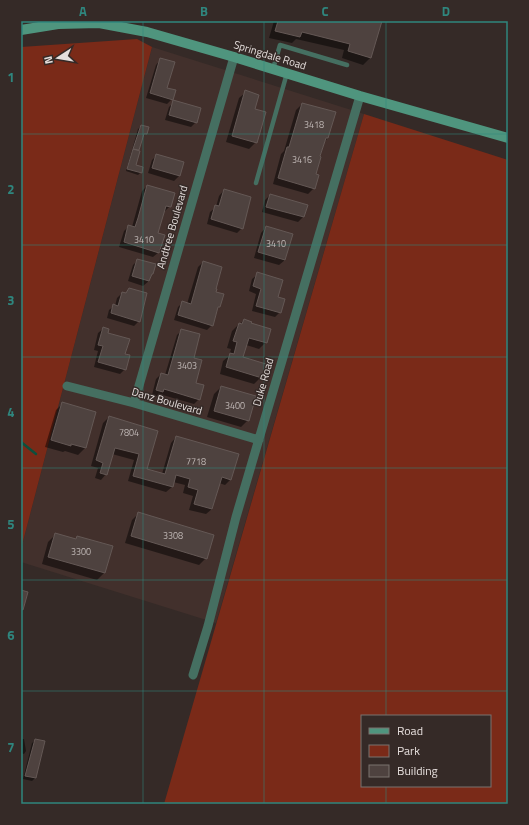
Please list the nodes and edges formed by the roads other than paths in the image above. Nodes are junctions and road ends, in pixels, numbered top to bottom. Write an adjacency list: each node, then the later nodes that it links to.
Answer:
1 (98, 22): 2 (main road, Springdale Road); 3 (main road, Springdale Road)
2 (25, 27)
3 (234, 57): 5 (main road, Springdale Road); 11 (street, Andtree Boulevard)
4 (347, 65): 5 (lane)
5 (272, 69): 6 (main road, Springdale Road)
6 (287, 73): 7 (main road, Springdale Road); 9 (lane)
7 (360, 96): 8 (main road, Springdale Road); 12 (street, Duke Road)
8 (508, 138)
9 (256, 183)
10 (67, 386): 11 (street, Danz Boulevard)
11 (134, 403): 12 (street, Danz Boulevard)
12 (259, 440): 13 (street, Duke Road)
13 (193, 676)

